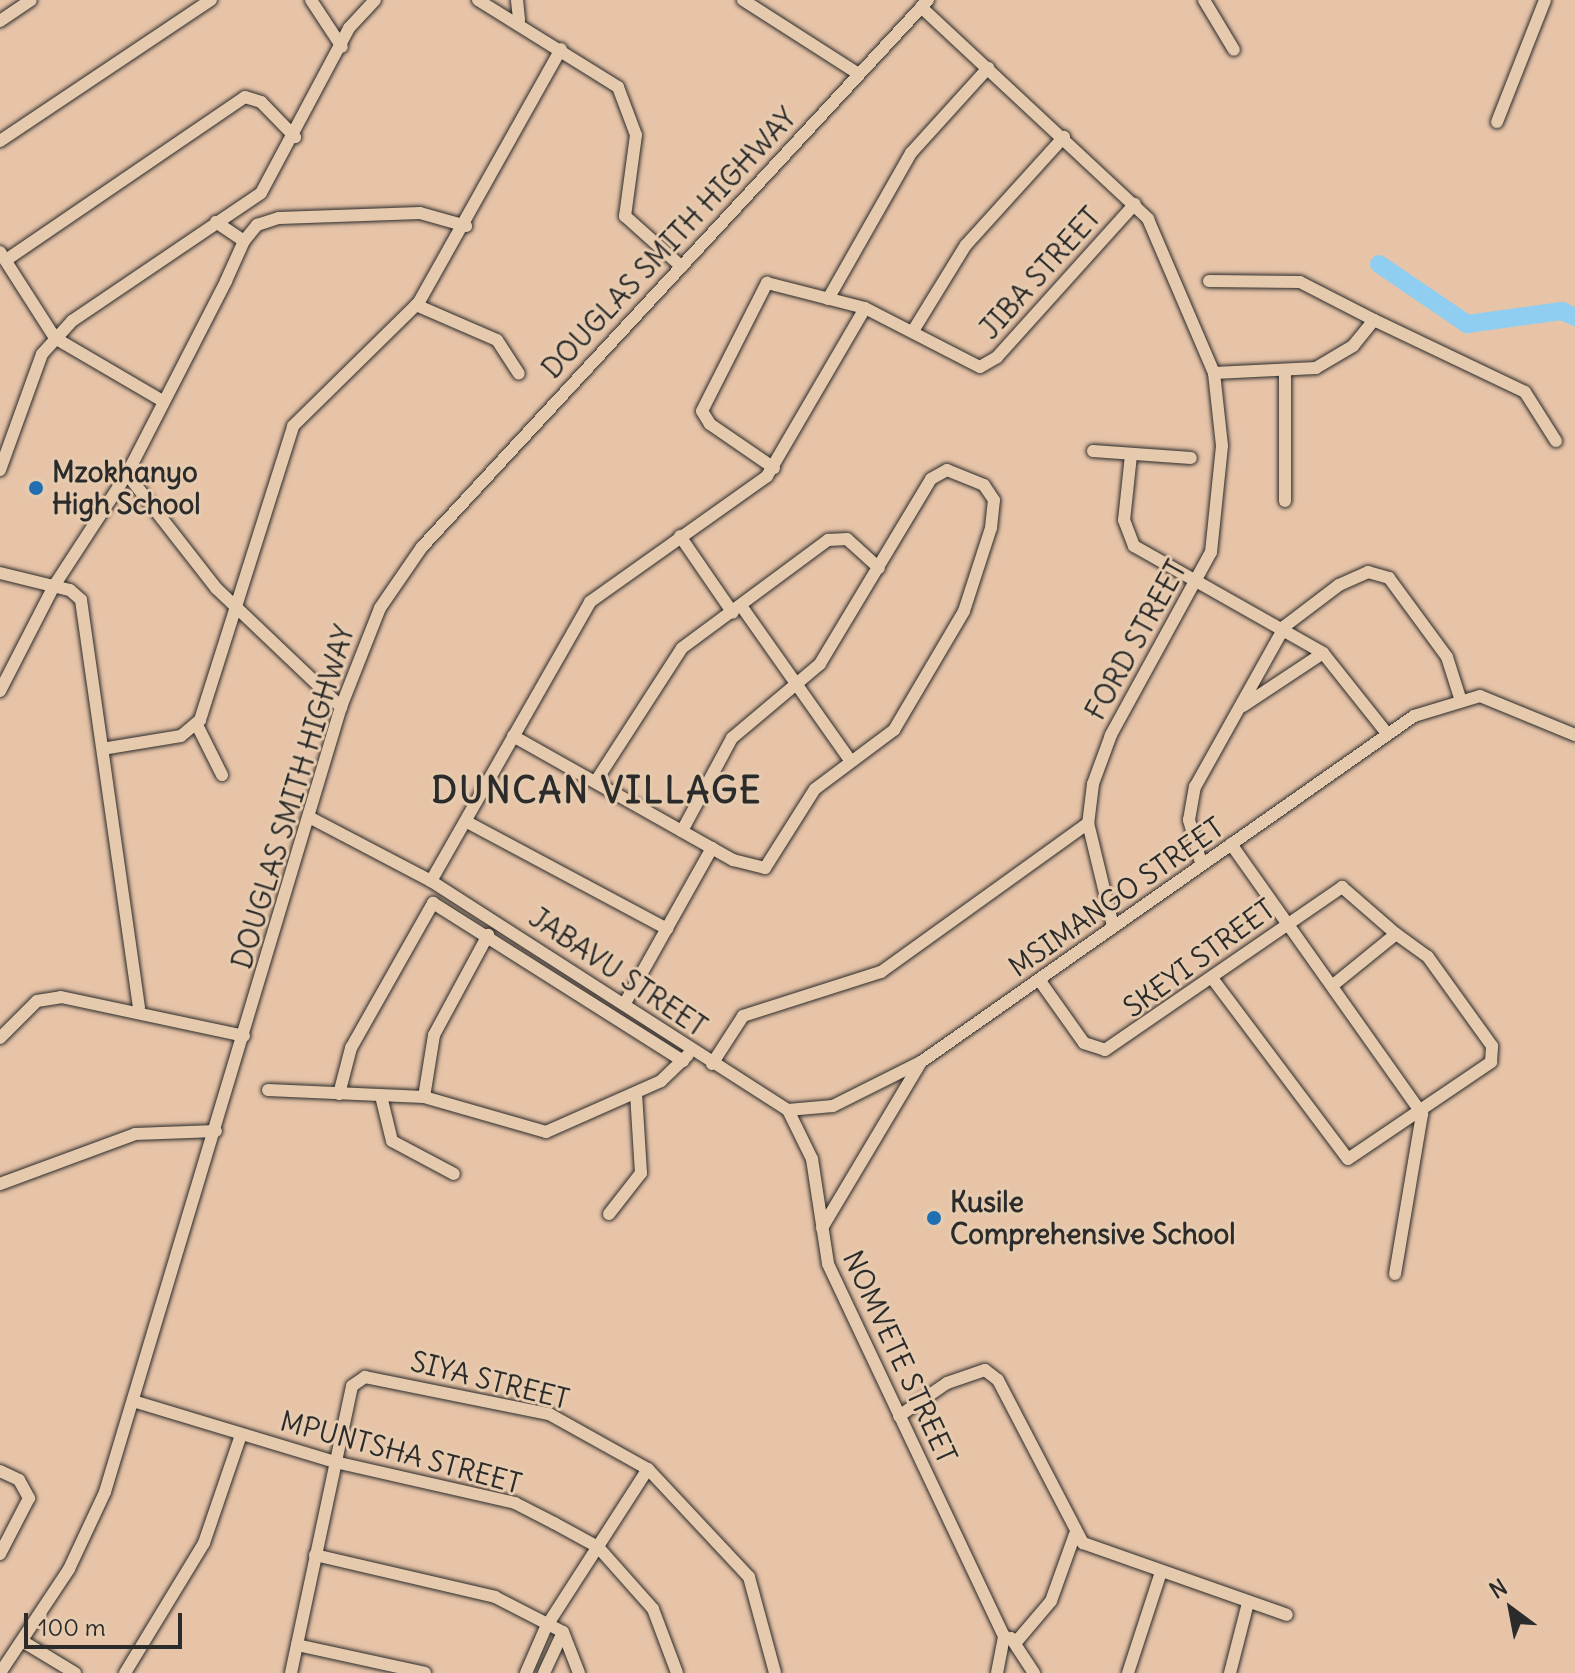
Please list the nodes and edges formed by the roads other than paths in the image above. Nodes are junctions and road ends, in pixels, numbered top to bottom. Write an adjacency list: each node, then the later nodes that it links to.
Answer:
1 (31, 0): 12 (street)
2 (211, 0): 21 (street)
3 (311, 0): 13 (street)
4 (375, 0): 13 (street)
5 (478, 0): 11 (street)
6 (517, 0): 11 (street)
7 (743, 0): 17 (street)
8 (1204, 0): 15 (street)
9 (1545, 0): 18 (street)
10 (924, 4): 16 (street, FORD STREET); 17 (street, DOUGLAS SMITH HIGHWAY)
11 (519, 20): 14 (street)
12 (0, 21)
13 (342, 47): 19 (street)
14 (561, 49): 24 (street); 27 (street)
15 (1234, 50)
16 (988, 68): 20 (street, FORD STREET); 29 (street)
17 (857, 73): 27 (street, DOUGLAS SMITH HIGHWAY)
18 (1497, 122)
19 (295, 137): 23 (street); 26 (street)
20 (1064, 137): 22 (street, FORD STREET); 33 (street)
21 (0, 141)
22 (1135, 204): 33 (street, JIBA STREET); 36 (street, FORD STREET)
23 (216, 222): 25 (street); 34 (street)
24 (466, 226): 25 (street); 30 (street)
25 (244, 241): 38 (street)
26 (2, 256): 34 (street)
27 (682, 267): 59 (street, DOUGLAS SMITH HIGHWAY)
28 (1209, 281): 32 (street)
29 (828, 299): 31 (street); 43 (street)
30 (416, 305): 37 (street); 52 (street)
31 (865, 308): 33 (street); 43 (street)
32 (1374, 320): 35 (street); 39 (street)
33 (913, 331)
34 (55, 338): 38 (street); 44 (street)
35 (1285, 370): 36 (street); 46 (street)
36 (1214, 373): 50 (street, FORD STREET)
37 (519, 374)
38 (163, 401): 45 (street)
39 (1556, 441)
40 (1093, 451): 41 (street)
41 (1131, 455): 42 (street); 50 (street)
42 (1191, 458)
43 (774, 468): 47 (street)
44 (0, 470)
45 (127, 474): 51 (street); 52 (street)
46 (1285, 501)
47 (680, 536): 53 (street); 64 (street)
48 (879, 568): 53 (street); 56 (street); 66 (street)
49 (0, 573): 51 (street)
50 (1201, 579): 54 (street); 71 (street, FORD STREET)
51 (54, 586): 57 (street); 65 (street)
52 (234, 606): 59 (street); 61 (street)
53 (738, 610): 56 (street); 68 (street)
54 (1285, 626): 55 (street); 58 (street); 60 (street)
55 (1323, 653): 60 (street); 62 (street)
56 (798, 685): 66 (street); 72 (street)
57 (0, 691)
58 (1460, 698): 62 (street, MSIMANGO STREET); 63 (street)
59 (341, 707): 69 (street, DOUGLAS SMITH HIGHWAY)
60 (1241, 707): 75 (street)
61 (197, 725): 65 (street); 67 (street)
62 (1385, 731): 73 (street, MSIMANGO STREET)
63 (1575, 735)
64 (513, 736): 68 (street); 70 (street)
65 (108, 748): 86 (street)
66 (850, 760): 74 (street)
67 (222, 775)
68 (596, 781): 72 (street)
69 (309, 817): 76 (street, JABAVU STREET); 87 (street, DOUGLAS SMITH HIGHWAY)
70 (467, 822): 76 (street); 79 (street)
71 (1088, 823): 78 (street, FORD STREET); 92 (street)
72 (682, 831): 74 (street)
73 (1231, 844): 75 (street, MSIMANGO STREET); 77 (street)
74 (712, 848): 79 (street)
75 (1201, 863): 78 (street, MSIMANGO STREET)
76 (431, 881): 85 (street, JABAVU STREET)
77 (1287, 925): 80 (street, SKEYI STREET); 82 (street, SKEYI STREET); 84 (street)
78 (1113, 926): 83 (street, MSIMANGO STREET)
79 (667, 929): 85 (street)
80 (1396, 934): 84 (street); 99 (street)
81 (488, 935): 90 (street); 95 (street); 97 (street)
82 (1212, 978): 83 (street, SKEYI STREET); 99 (street)
83 (1040, 981): 91 (street, MSIMANGO STREET)
84 (1332, 986): 99 (street)
85 (625, 1003): 89 (street, JABAVU STREET)
86 (139, 1008): 87 (street); 88 (street)
87 (244, 1036): 100 (street, DOUGLAS SMITH HIGHWAY)
88 (0, 1038)
89 (692, 1049): 90 (street); 92 (street, JABAVU STREET)
90 (683, 1061): 94 (street)
91 (921, 1062): 98 (street, MSIMANGO STREET); 104 (street, NOMVETE STREET)
92 (712, 1064): 98 (street, JABAVU STREET)
93 (268, 1090): 95 (street)
94 (636, 1093): 97 (street); 103 (street)
95 (339, 1094): 96 (street)
96 (381, 1096): 97 (street); 101 (street)
97 (424, 1097)
98 (788, 1110): 104 (street)
99 (1422, 1114): 105 (street)
100 (216, 1131): 102 (street); 106 (street, DOUGLAS SMITH HIGHWAY)
101 (454, 1174)
102 (0, 1184)
103 (609, 1214)
104 (820, 1231): 107 (street, NOMVETE STREET)
105 (1395, 1274)
106 (133, 1401): 108 (street, MPUNTSHA STREET); 122 (street, DOUGLAS SMITH HIGHWAY)
107 (899, 1416): 112 (street); 121 (street, NOMVETE STREET)
108 (241, 1435): 109 (street, MPUNTSHA STREET); 127 (street)
109 (335, 1462): 110 (street, SIYA STREET); 113 (street, MPUNTSHA STREET); 115 (street)
110 (648, 1469): 113 (street); 134 (street, SIYA STREET)
111 (0, 1471): 114 (street)
112 (1075, 1534): 116 (street); 123 (street)
113 (598, 1547): 119 (street); 133 (street, MPUNTSHA STREET)
114 (0, 1554)
115 (315, 1555): 119 (street); 124 (street)
116 (1160, 1575): 117 (street); 137 (street)
117 (1248, 1603): 118 (street); 138 (street)
118 (1287, 1615)
119 (546, 1627): 120 (street); 130 (street)
120 (563, 1632): 131 (street); 132 (street)
121 (1004, 1636): 123 (street); 135 (street)
122 (22, 1641): 125 (street, DOUGLAS SMITH HIGHWAY); 126 (street)
123 (1017, 1641): 136 (street)
124 (297, 1645): 128 (street); 129 (street)
125 (0, 1673)
126 (75, 1673)
127 (125, 1673)
128 (291, 1673)
129 (425, 1673)
130 (526, 1673)
131 (544, 1673)
132 (579, 1673)
133 (677, 1673)
134 (775, 1673)
135 (997, 1673)
136 (1034, 1673)
137 (1128, 1673)
138 (1230, 1673)

